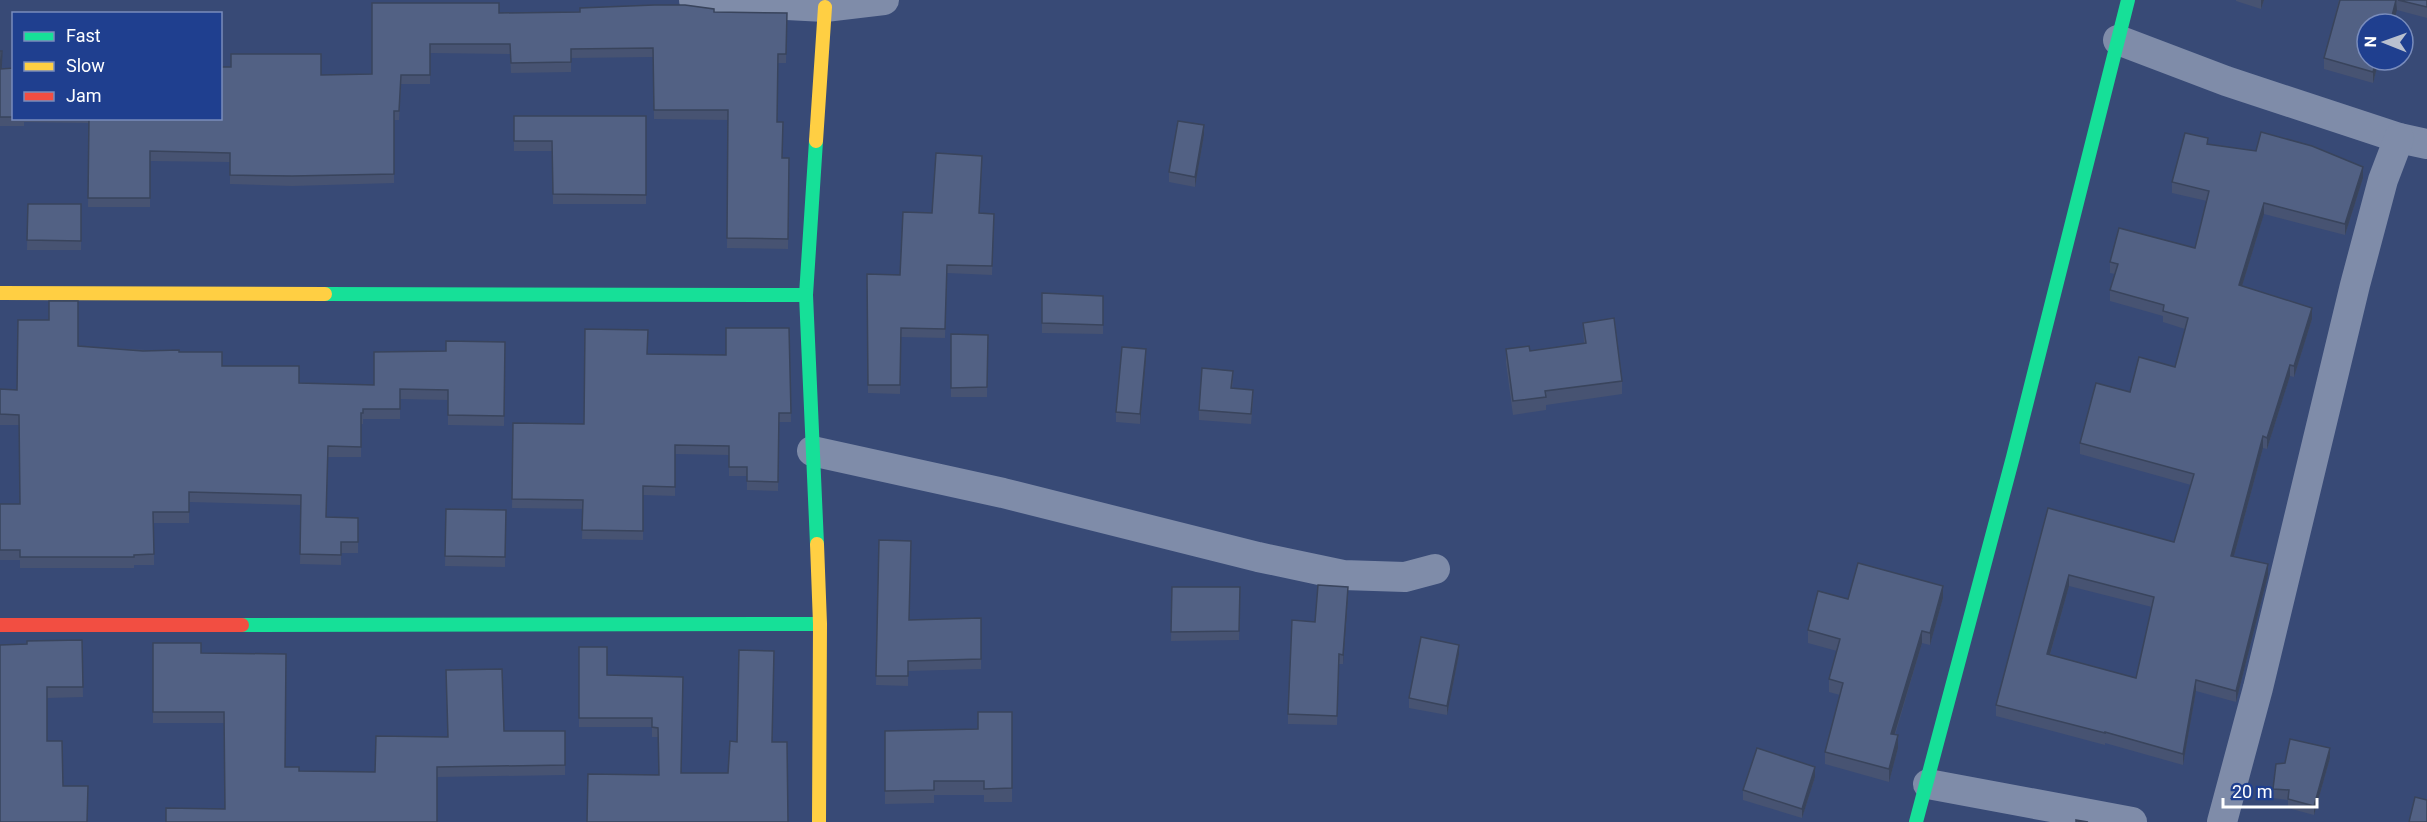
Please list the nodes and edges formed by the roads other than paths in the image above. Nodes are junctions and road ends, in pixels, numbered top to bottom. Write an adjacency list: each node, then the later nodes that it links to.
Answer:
1 (694, 0): 4 (street)
2 (884, 0): 4 (street)
3 (2128, 0): 5 (street)
4 (825, 7): 8 (street)
5 (2118, 40): 6 (street); 13 (street)
6 (2413, 141): 17 (street)
7 (0, 292): 8 (street)
8 (806, 295): 9 (street)
9 (812, 451): 10 (street); 12 (street)
10 (1435, 568)
11 (0, 624): 12 (street)
12 (820, 624): 14 (street)
13 (1928, 784): 15 (street); 16 (street)
14 (819, 822)
15 (1916, 822)
16 (2132, 822)
17 (2222, 822)

